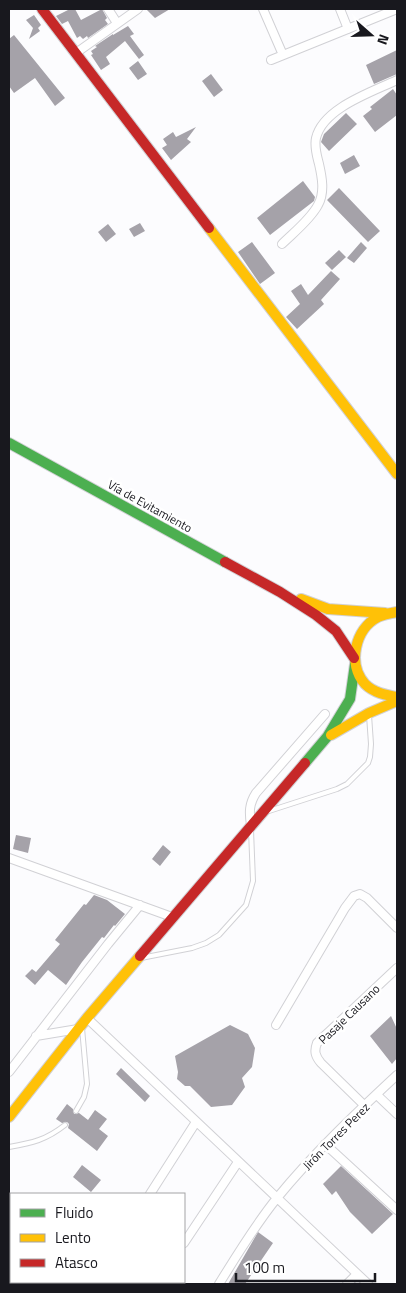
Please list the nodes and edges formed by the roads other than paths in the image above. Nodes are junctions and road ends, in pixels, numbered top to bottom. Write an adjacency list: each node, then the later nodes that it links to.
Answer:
1 (42, 9): 9 (main road)
2 (108, 9): 7 (street)
3 (138, 9): 7 (street)
4 (263, 9): 10 (street)
5 (340, 9): 8 (street)
6 (397, 9): 8 (street)
7 (117, 23): 9 (street)
8 (348, 29): 10 (street)
9 (76, 53): 15 (main road)
10 (283, 55): 11 (street)
11 (271, 60)
12 (397, 80): 13 (street)
13 (282, 244)
14 (9, 443): 16 (main road, Vía de Evitamiento)
15 (397, 474)
16 (280, 592): 17 (main road, Vía de Evitamiento); 18 (main road, Vía de Evitamiento)
17 (394, 612): 18 (main road)
18 (355, 661): 19 (main road, Vía de Evitamiento); 23 (main road)
19 (397, 698)
20 (397, 702): 21 (main road)
21 (369, 713): 23 (main road); 24 (lane)
22 (325, 714): 25 (street)
23 (327, 737): 24 (main road)
24 (262, 814): 25 (main road)
25 (251, 825): 28 (main road); 30 (lane)
26 (9, 858): 27 (street)
27 (140, 904): 28 (street); 34 (street)
28 (172, 917): 30 (main road)
29 (397, 928): 33 (street)
30 (136, 959): 32 (main road)
31 (397, 968): 38 (street, Pasaje Causano)
32 (82, 1024): 34 (street); 39 (lane); 41 (main road); 42 (street)
33 (276, 1025)
34 (36, 1036): 35 (street)
35 (9, 1072)
36 (397, 1075): 37 (street, Jirón Torres Perez)
37 (377, 1095): 38 (street, Jirón Torres Perez); 40 (street)
38 (365, 1106): 44 (street, Jirón Torres Perez)
39 (76, 1111)
40 (397, 1114)
41 (9, 1117)
42 (196, 1122): 46 (street); 47 (street)
43 (65, 1125): 45 (lane)
44 (325, 1144): 48 (street, Jirón Torres Perez); 49 (street)
45 (9, 1147)
46 (238, 1162): 48 (street); 50 (street)
47 (151, 1193)
48 (277, 1199): 51 (street); 52 (street, Jirón Torres Perez)
49 (397, 1210)
50 (185, 1242)
51 (357, 1274): 53 (street); 54 (street)
52 (219, 1284)
53 (347, 1284)
54 (368, 1284)

